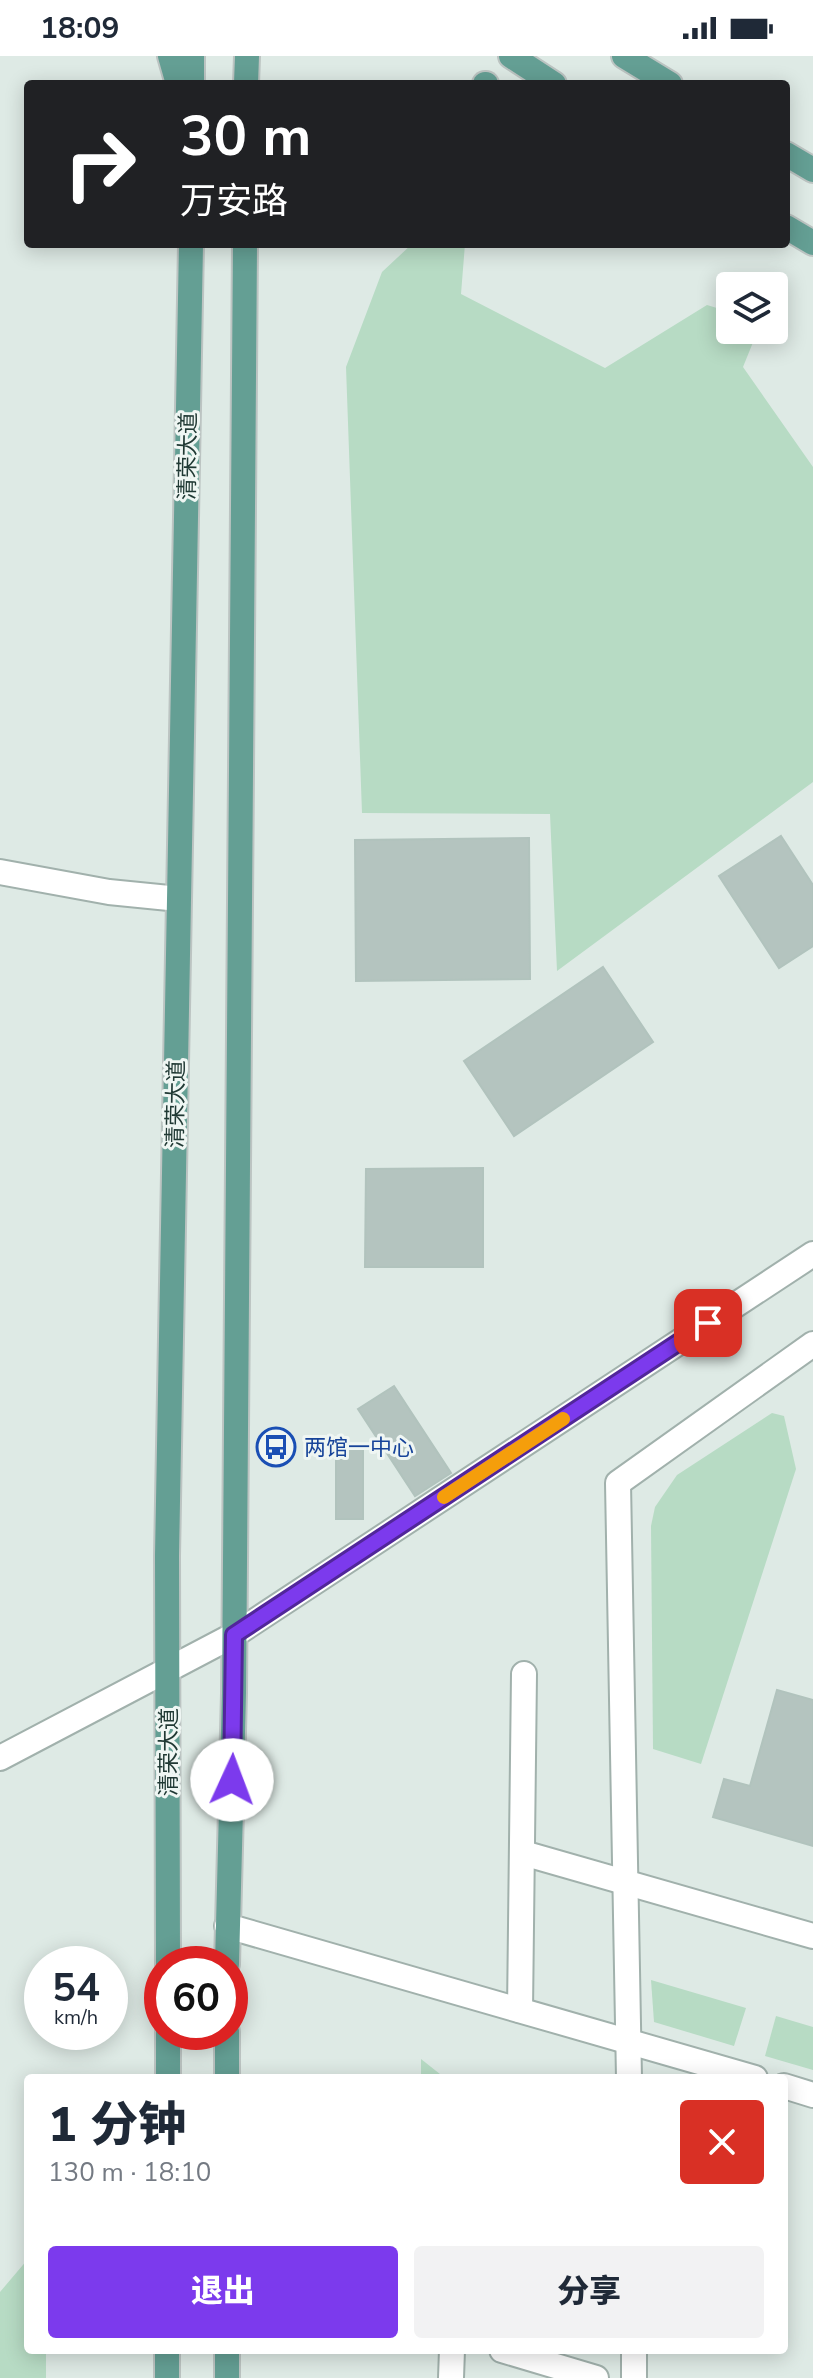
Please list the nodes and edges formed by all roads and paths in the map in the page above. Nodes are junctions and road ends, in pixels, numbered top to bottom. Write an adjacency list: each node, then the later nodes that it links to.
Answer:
1 (170, 56): 6 (main road)
2 (192, 56): 7 (main road)
3 (247, 56): 8 (main road)
4 (511, 56): 9 (main road)
5 (624, 56): 10 (main road)
6 (177, 80)
7 (192, 80)
8 (246, 80)
9 (548, 80)
10 (663, 80)
11 (790, 156): 12 (main road)
12 (813, 170)
13 (790, 229): 14 (main road)
14 (813, 243)
15 (191, 248): 20 (main road, 清荣大道)
16 (245, 248): 18 (main road)
17 (260, 248): 18 (main road)
18 (245, 288): 23 (main road)
19 (0, 872): 20 (street)
20 (179, 899): 24 (main road, 清荣大道)
21 (813, 1254): 23 (street)
22 (813, 1344): 28 (street)
23 (234, 1635): 24 (street); 29 (main road)
24 (168, 1668): 26 (street); 31 (main road, 清荣大道)
25 (524, 1674): 27 (street)
26 (0, 1758)
27 (523, 1853): 28 (street); 33 (street)
28 (626, 1883): 30 (street); 34 (street)
29 (227, 1926): 32 (main road); 33 (street)
30 (813, 1936)
31 (168, 1946)
32 (227, 1946)
33 (520, 2010): 34 (street)
34 (628, 2041): 39 (street); 40 (street)
35 (168, 2050): 37 (main road)
36 (227, 2050): 38 (main road)
37 (168, 2074)
38 (227, 2074)
39 (629, 2074)
40 (741, 2074)
41 (788, 2087): 42 (street)
42 (813, 2095)
43 (167, 2354): 48 (main road)
44 (227, 2354): 49 (main road)
45 (452, 2354): 50 (street)
46 (515, 2354): 51 (street)
47 (634, 2354): 52 (street)
48 (167, 2378)
49 (227, 2378)
50 (451, 2378)
51 (596, 2378)
52 (634, 2378)

